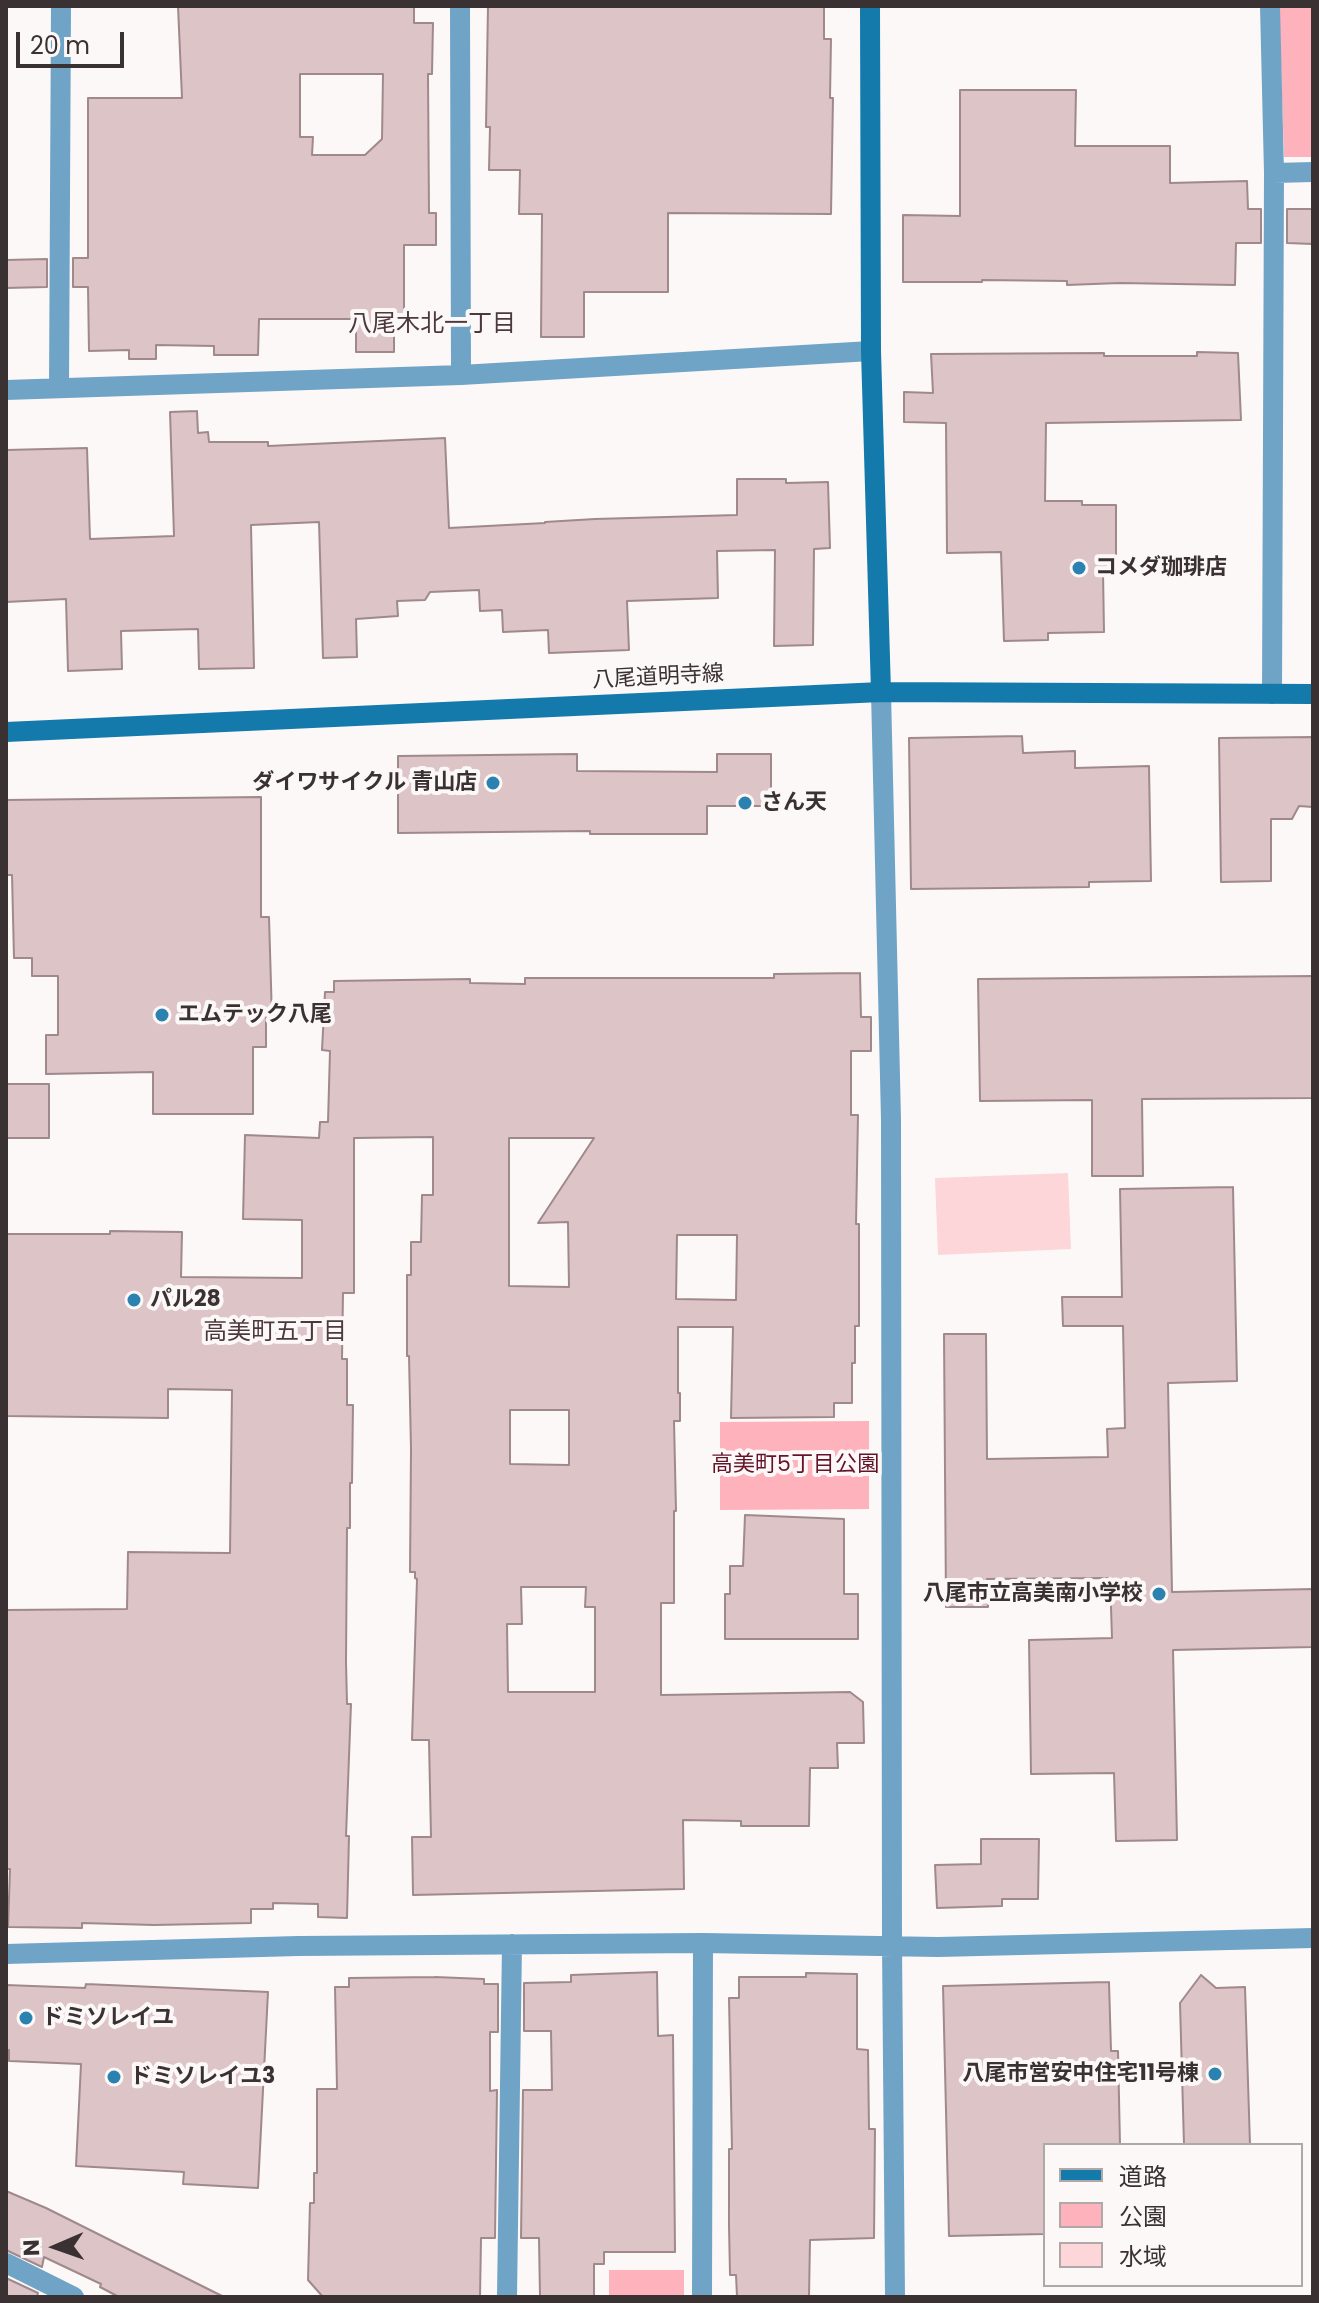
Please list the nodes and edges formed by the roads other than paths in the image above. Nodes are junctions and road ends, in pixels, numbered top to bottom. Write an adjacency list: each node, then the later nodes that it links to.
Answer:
1 (61, 6): 9 (street)
2 (460, 6): 8 (street)
3 (870, 6): 7 (main road)
4 (1270, 6): 6 (street)
5 (1313, 172): 6 (street)
6 (1274, 173): 12 (street)
7 (871, 351): 8 (street); 11 (main road)
8 (461, 375): 9 (street)
9 (59, 387): 10 (street)
10 (6, 390)
11 (881, 692): 12 (main road, 八尾道明寺線); 14 (main road, 八尾道明寺線); 18 (street)
12 (1272, 694): 13 (main road, 八尾道明寺線)
13 (1313, 694)
14 (6, 732)
15 (1313, 1938): 18 (street)
16 (703, 1943): 17 (street); 18 (street); 23 (street)
17 (512, 1944): 19 (street); 22 (street)
18 (892, 1945): 24 (street)
19 (6, 1954)
20 (6, 2263): 21 (street)
21 (74, 2297)
22 (507, 2297)
23 (702, 2297)
24 (895, 2297)

